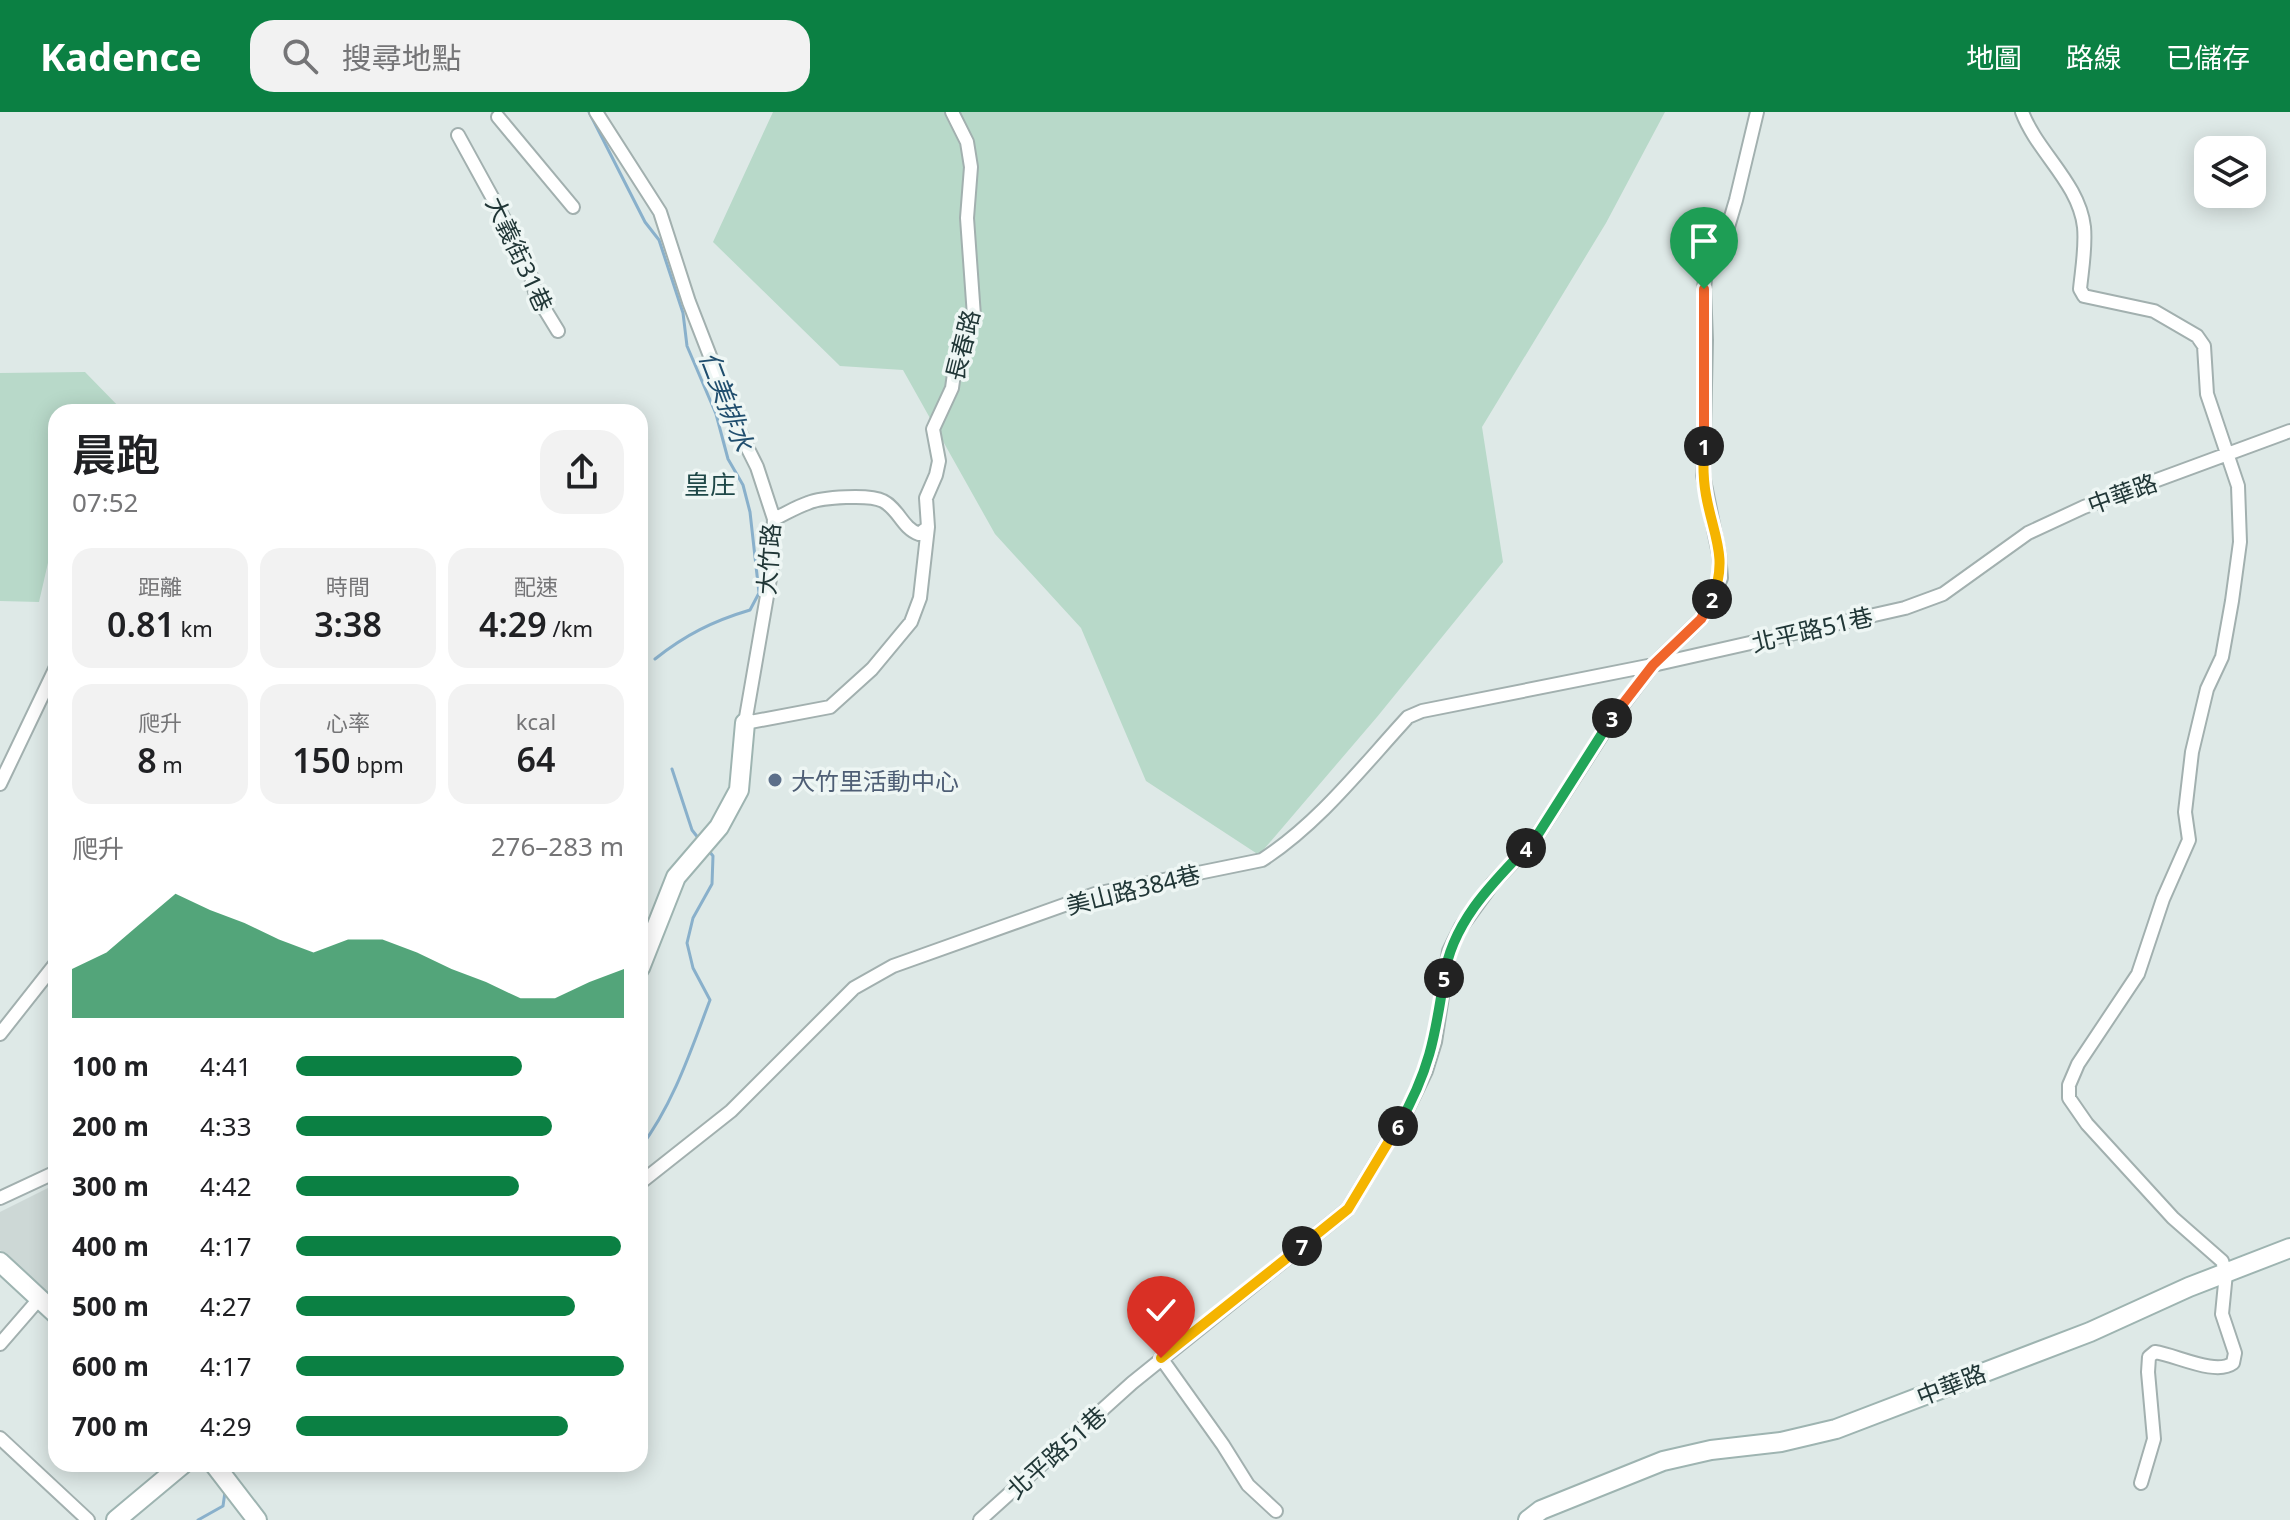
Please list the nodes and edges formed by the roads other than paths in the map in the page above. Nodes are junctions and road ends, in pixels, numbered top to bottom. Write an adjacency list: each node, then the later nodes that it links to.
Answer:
1 (596, 112): 11 (street, 大竹路)
2 (952, 112): 12 (street, 長春路)
3 (1757, 112): 14 (street, 北平路51巷)
4 (2022, 112): 10 (street)
5 (498, 117): 7 (street)
6 (458, 135): 8 (street, 大義街31巷)
7 (573, 207)
8 (558, 331)
9 (2290, 431): 10 (street, 中華路)
10 (2228, 454): 13 (street, 中華路); 26 (street)
11 (774, 519): 12 (street); 16 (street, 大竹路)
12 (928, 527): 16 (street, 長春路)
13 (1965, 579): 14 (street, 北平路51巷)
14 (1653, 665): 22 (street, 美山路384巷); 30 (street, 北平路51巷)
15 (48, 684): 17 (street)
16 (745, 723): 18 (street, 大竹路)
17 (0, 784)
18 (648, 948)
19 (48, 973): 20 (street)
20 (0, 1034)
21 (48, 1176): 23 (street)
22 (648, 1177)
23 (0, 1198)
24 (2290, 1248): 26 (street, 中華路)
25 (0, 1262): 27 (street)
26 (2226, 1273): 34 (street); 40 (street, 中華路)
27 (39, 1299): 28 (street); 29 (street)
28 (48, 1307)
29 (0, 1344)
30 (1161, 1358): 35 (street); 39 (street, 北平路51巷)
31 (0, 1438): 36 (street)
32 (173, 1472): 37 (street)
33 (220, 1472): 38 (street)
34 (2141, 1483)
35 (1276, 1511)
36 (88, 1520)
37 (116, 1520)
38 (257, 1520)
39 (980, 1520)
40 (1528, 1520)

